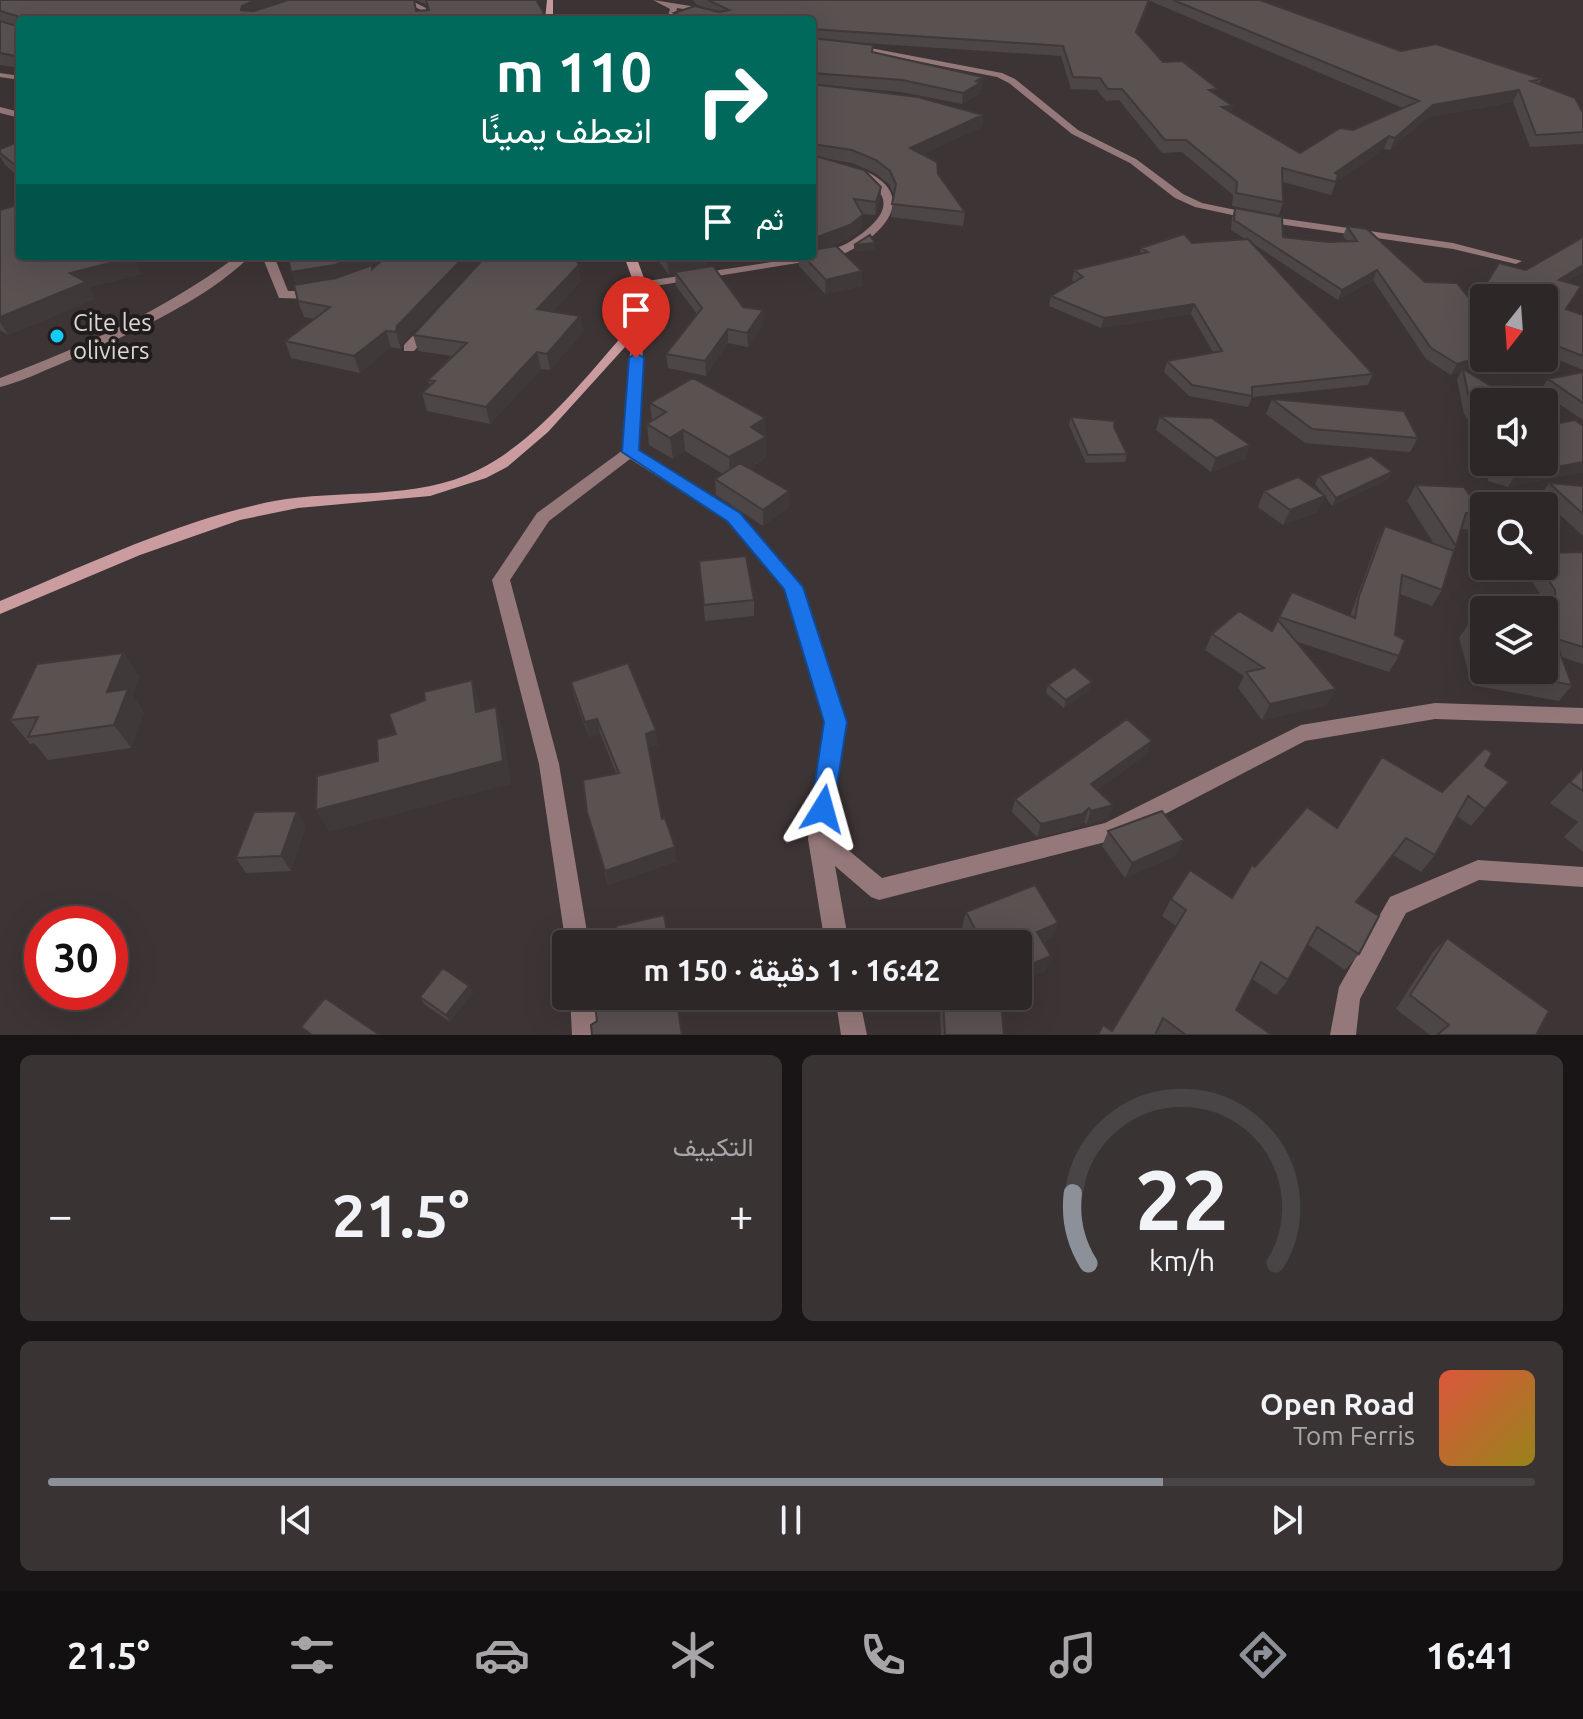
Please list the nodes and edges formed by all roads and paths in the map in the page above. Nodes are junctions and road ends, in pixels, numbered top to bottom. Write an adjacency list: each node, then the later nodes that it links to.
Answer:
1 (404, 0): 4 (street)
2 (656, 0): 3 (street)
3 (669, 5): 5 (street); 6 (street)
4 (425, 16)
5 (672, 16)
6 (713, 16)
7 (816, 44): 14 (street)
8 (816, 163): 9 (street)
9 (816, 257)
10 (238, 260): 20 (street)
11 (270, 260): 16 (street)
12 (633, 260): 15 (main road)
13 (798, 260): 15 (street)
14 (1516, 261)
15 (640, 286): 18 (main road)
16 (332, 291)
17 (441, 313): 19 (street)
18 (638, 326): 21 (street); 22 (main road)
19 (409, 348)
20 (0, 383)
21 (630, 452): 24 (street); 26 (street)
22 (0, 608)
23 (1583, 716): 24 (street)
24 (819, 839): 27 (street)
25 (1583, 877): 32 (street)
26 (575, 930)
27 (835, 930)
28 (583, 1010): 30 (street)
29 (850, 1010): 31 (street)
30 (585, 1035)
31 (854, 1035)
32 (1343, 1035)

